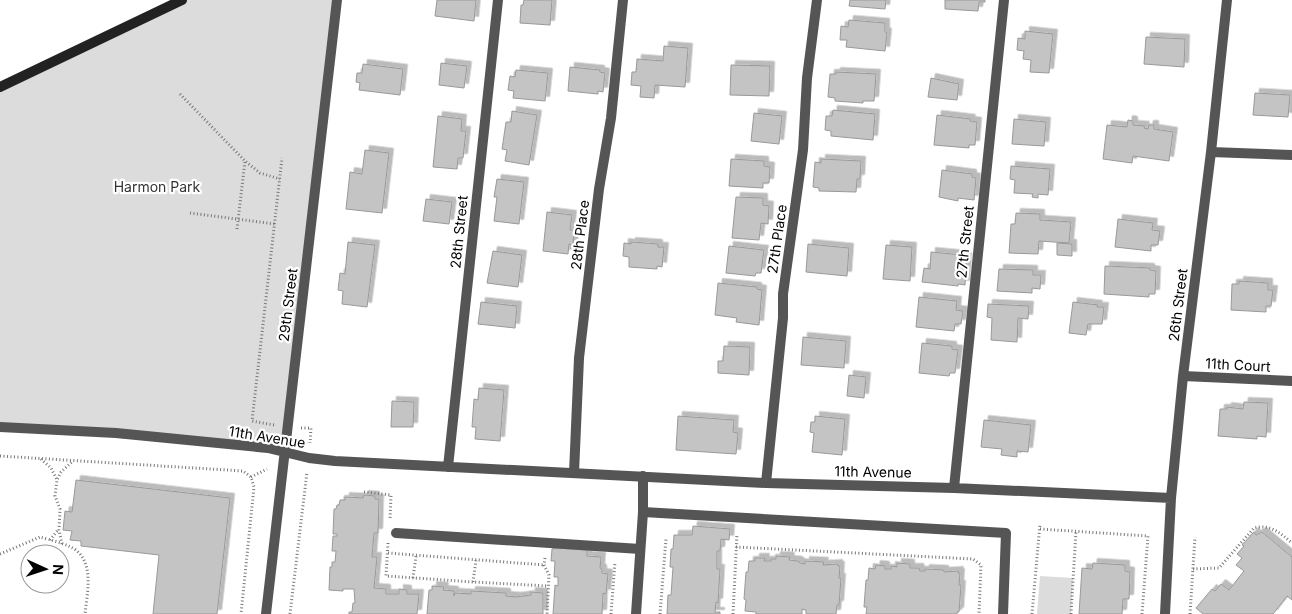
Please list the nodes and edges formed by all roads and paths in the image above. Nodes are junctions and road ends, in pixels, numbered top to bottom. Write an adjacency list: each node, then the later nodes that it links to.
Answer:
1 (182, 0): 8 (main road)
2 (337, 0): 22 (street, 29th Street)
3 (498, 0): 26 (street, 28th Street)
4 (623, 0): 27 (street, 28th Place)
5 (817, 0): 31 (street, 27th Place)
6 (1004, 0): 32 (street, 27th Street)
7 (1226, 0): 10 (street, 26th Street)
8 (0, 87)
9 (180, 94): 12 (path)
10 (1211, 152): 11 (street); 18 (street, 26th Street)
11 (1292, 155)
12 (245, 161): 13 (path); 15 (path)
13 (280, 179)
14 (190, 213): 15 (path)
15 (238, 220): 16 (path); 17 (path)
16 (275, 224)
17 (237, 229)
18 (1183, 376): 19 (street, 11th Court); 34 (street, 26th Street)
19 (1292, 381)
20 (0, 427): 21 (street, 11th Avenue)
21 (268, 448): 22 (street, 11th Avenue); 29 (path)
22 (284, 453): 26 (street, 11th Avenue); 64 (street, 29th Street)
23 (0, 456): 24 (path)
24 (41, 458): 25 (path); 30 (path)
25 (73, 460): 29 (path); 30 (path)
26 (448, 467): 27 (street, 11th Avenue)
27 (574, 473): 28 (street, 11th Avenue)
28 (643, 476): 31 (street, 11th Avenue); 35 (street)
29 (251, 477): 63 (path)
30 (57, 480): 39 (path)
31 (766, 483): 32 (street, 11th Avenue)
32 (954, 488): 34 (street, 11th Avenue)
33 (364, 492): 36 (path)
34 (1171, 498): 75 (street, 26th Street)
35 (643, 512): 50 (street); 71 (street)
36 (389, 524)
37 (1040, 524): 38 (path)
38 (1040, 528): 40 (path); 72 (path)
39 (59, 530): 45 (path); 47 (path)
40 (1076, 531): 73 (path); 74 (path)
41 (392, 533): 50 (street); 51 (path)
42 (737, 534): 49 (path)
43 (1195, 537): 58 (path)
44 (666, 539): 68 (path)
45 (50, 540): 47 (path); 52 (path)
46 (1292, 543): 58 (path)
47 (62, 544)
48 (70, 547): 62 (path)
49 (736, 547): 69 (path); 70 (path)
50 (640, 549): 67 (street)
51 (388, 553): 54 (path); 59 (path)
52 (0, 554)
53 (545, 554): 57 (path)
54 (416, 556): 55 (path); 59 (path)
55 (476, 560): 57 (path); 60 (path)
56 (615, 560): 66 (path)
57 (544, 566): 61 (path)
58 (1193, 569): 76 (path)
59 (413, 578): 60 (path)
60 (473, 582): 61 (path)
61 (548, 586): 65 (path)
62 (85, 614)
63 (240, 614)
64 (266, 614)
65 (547, 614)
66 (611, 614)
67 (636, 614)
68 (660, 614)
69 (733, 614)
70 (979, 614)
71 (1002, 614)
72 (1032, 614)
73 (1072, 614)
74 (1142, 614)
75 (1165, 614)
76 (1190, 614)

